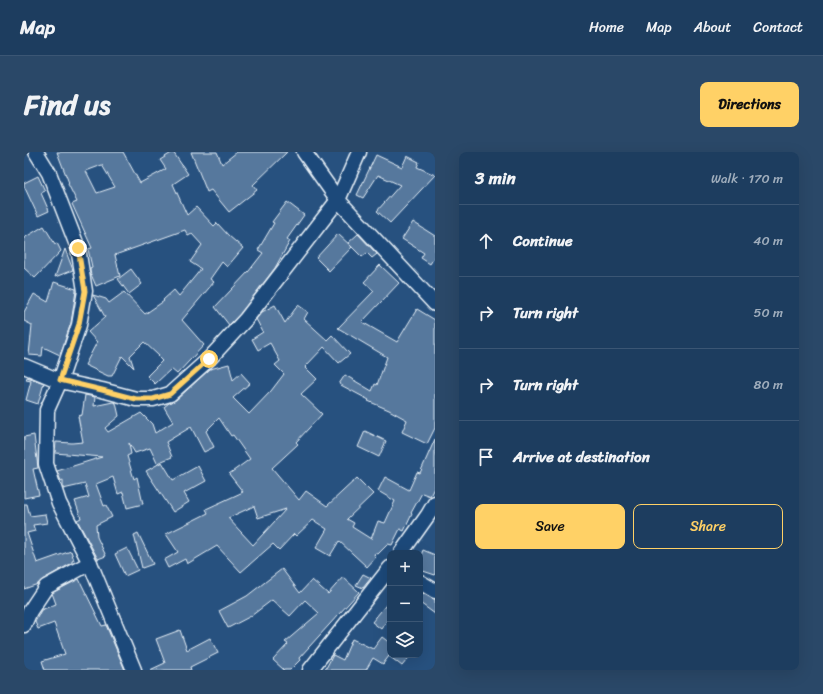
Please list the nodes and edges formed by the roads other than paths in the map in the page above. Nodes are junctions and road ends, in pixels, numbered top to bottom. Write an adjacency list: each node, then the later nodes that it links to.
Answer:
1 (36, 152): 7 (street)
2 (304, 152): 4 (street)
3 (359, 152): 4 (street)
4 (338, 200): 5 (street); 7 (street)
5 (435, 304)
6 (24, 366): 7 (street)
7 (60, 380): 10 (street)
8 (435, 503): 9 (street)
9 (403, 550)
10 (90, 563): 14 (street); 15 (street)
11 (387, 572): 16 (street)
12 (423, 584): 13 (street)
13 (435, 591)
14 (24, 625)
15 (134, 670)
16 (310, 670)

